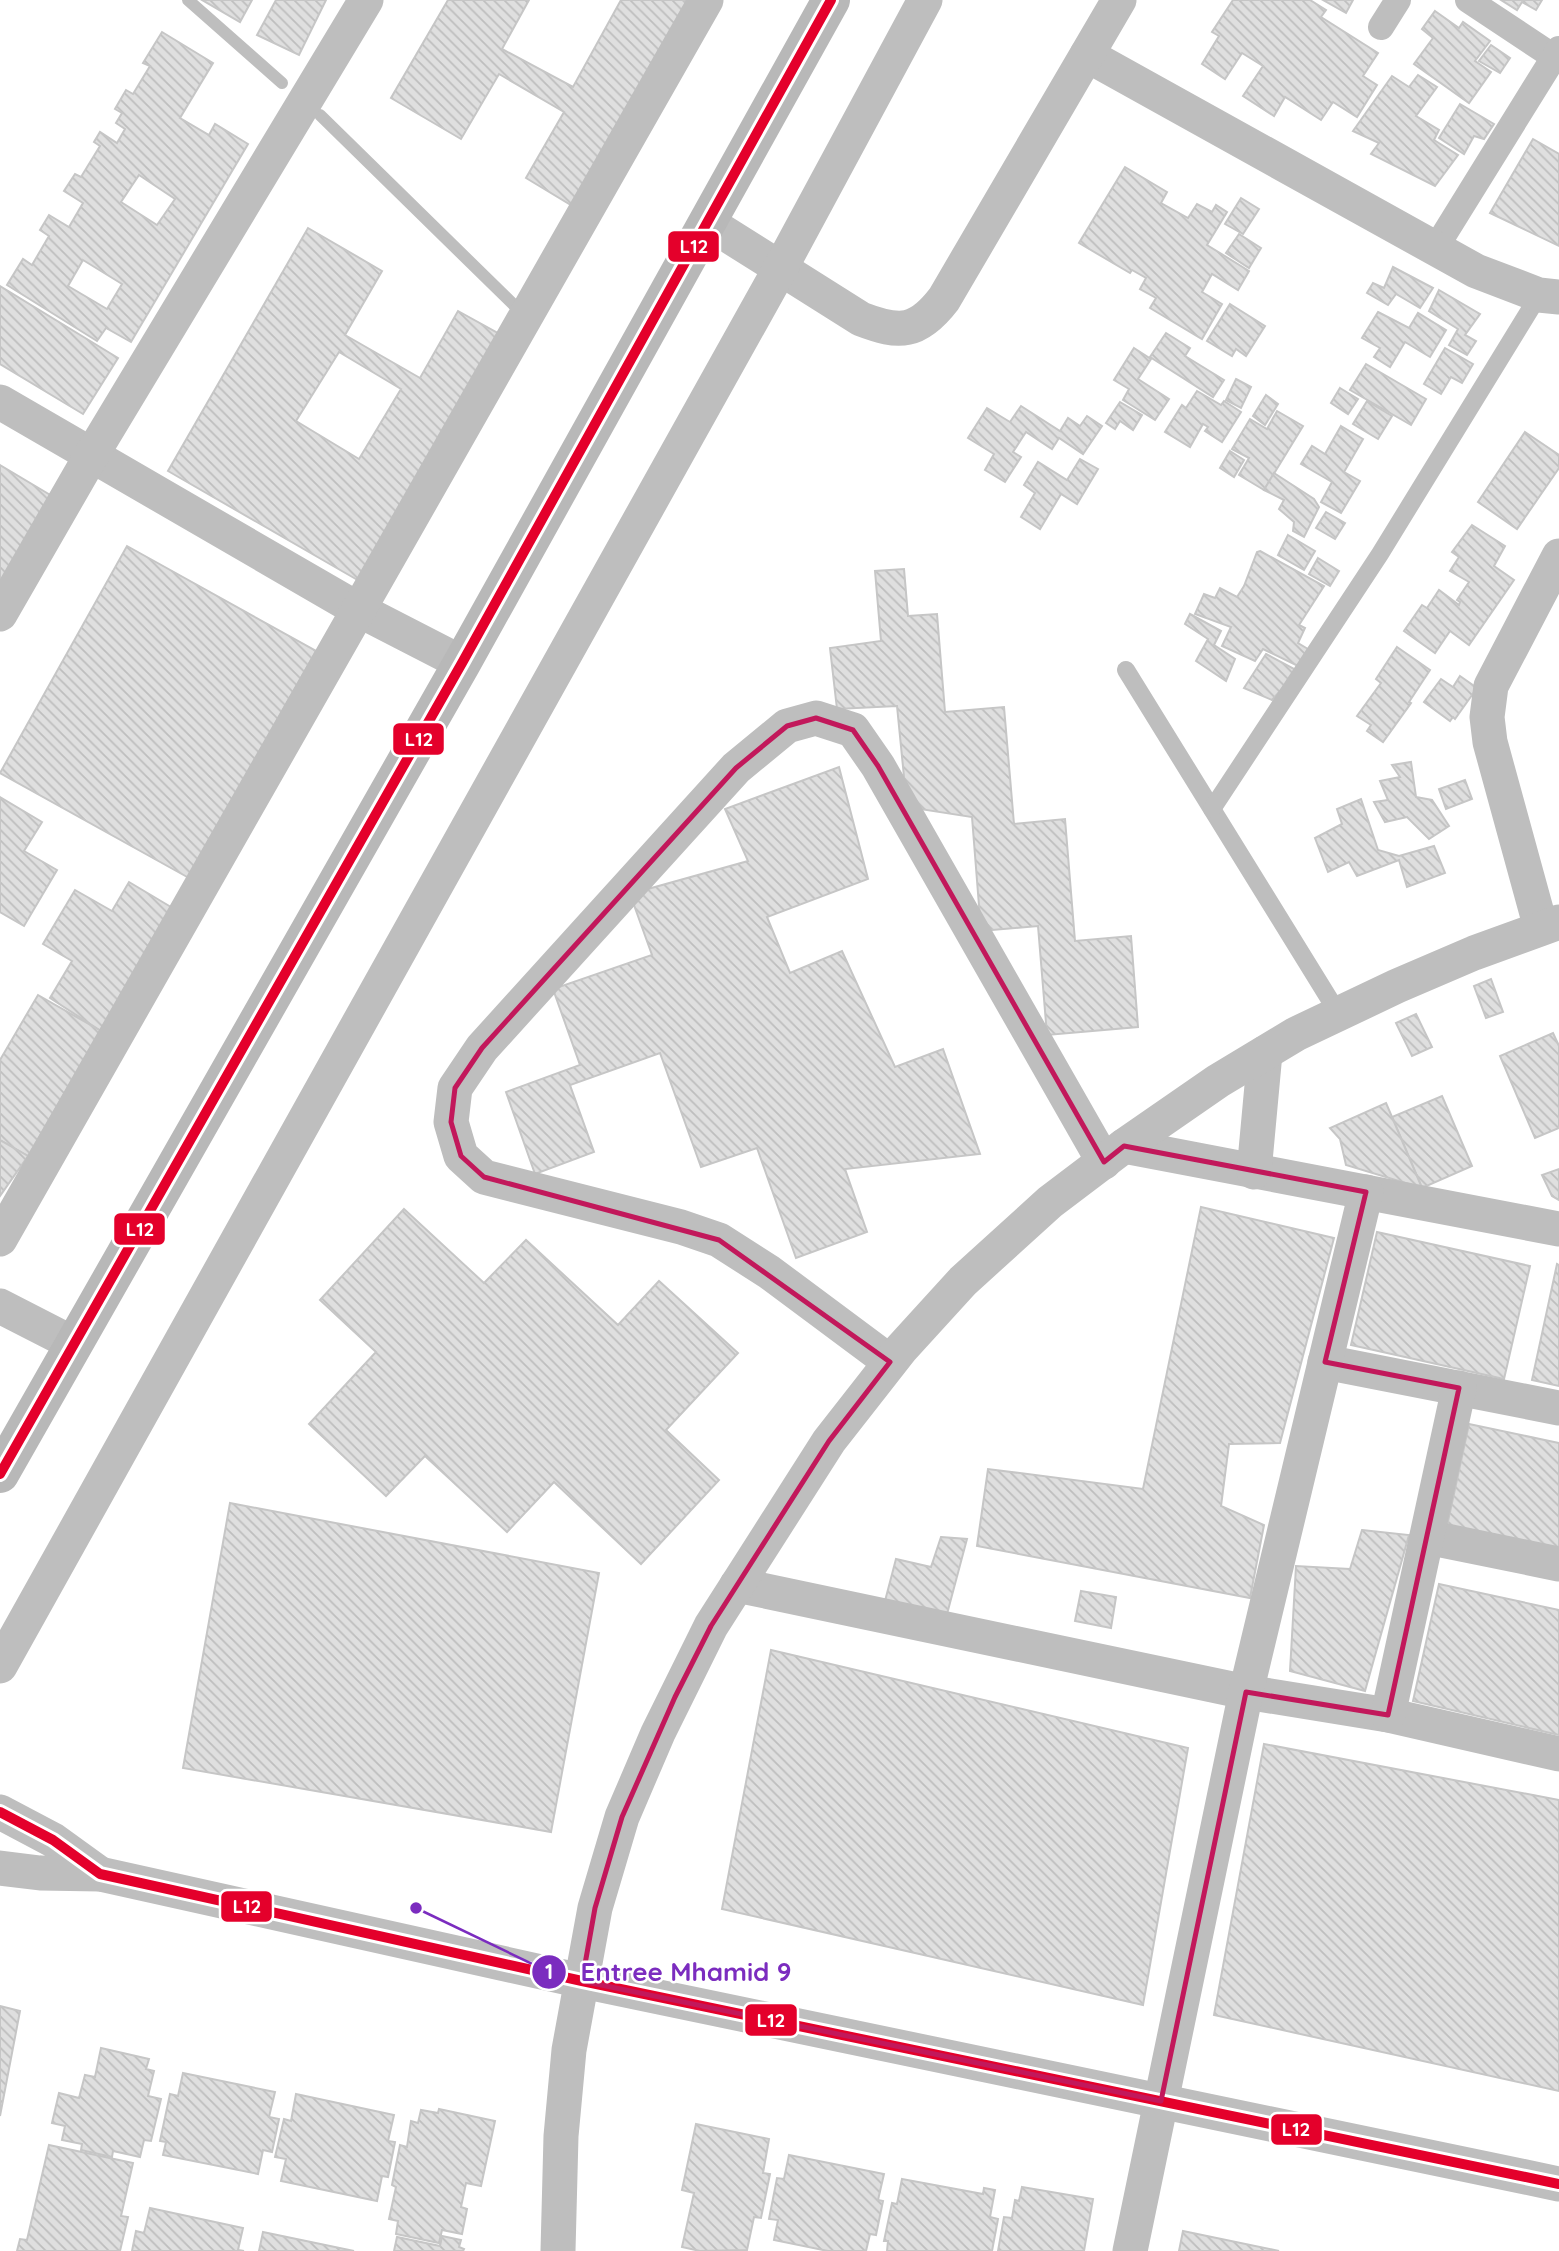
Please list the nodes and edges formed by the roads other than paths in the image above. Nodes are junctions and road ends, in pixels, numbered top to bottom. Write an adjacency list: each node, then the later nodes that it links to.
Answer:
1 (366, 0): 16 (street)
2 (706, 0): 18 (street)
3 (831, 0): 11 (main road)
4 (925, 0): 13 (street)
5 (1119, 0): 10 (street)
6 (1398, 0): 8 (street)
7 (1468, 0): 9 (street)
8 (1381, 27)
9 (1557, 53): 12 (street)
10 (1087, 55): 12 (street); 13 (street)
11 (707, 222): 13 (street); 20 (main road)
12 (1435, 249): 14 (street)
13 (780, 270): 41 (street)
14 (1549, 296): 22 (lane)
15 (0, 402): 16 (street)
16 (91, 456): 18 (street); 19 (street)
17 (1559, 556): 23 (street)
18 (359, 610): 20 (street); 30 (street)
19 (0, 614)
20 (462, 663): 32 (main road)
21 (1126, 670): 22 (lane)
22 (1212, 809): 24 (lane)
23 (1550, 925): 24 (street)
24 (1338, 1013): 25 (street)
25 (1265, 1053): 26 (street); 27 (street)
26 (1114, 1154): 27 (street); 34 (street); 34 (street)
27 (1254, 1171): 28 (street)
28 (1366, 1192): 29 (street); 33 (street)
29 (1559, 1229)
30 (0, 1239)
31 (0, 1306): 32 (street)
32 (74, 1344): 37 (main road)
33 (1325, 1362): 35 (street); 42 (street)
34 (891, 1363): 40 (street)
35 (1459, 1388): 36 (street); 38 (street)
36 (1559, 1408)
37 (0, 1474)
38 (1427, 1537): 39 (street); 43 (street)
39 (1559, 1564)
40 (737, 1585): 42 (street); 48 (street)
41 (0, 1666)
42 (1246, 1692): 43 (street); 49 (street)
43 (1388, 1715): 44 (street)
44 (1559, 1754)
45 (0, 1812): 47 (street)
46 (0, 1868): 47 (street)
47 (100, 1874): 48 (street)
48 (582, 1981): 49 (street); 51 (street)
49 (1161, 2101): 50 (street); 52 (street)
50 (1559, 2184)
51 (558, 2251)
52 (1130, 2251)

